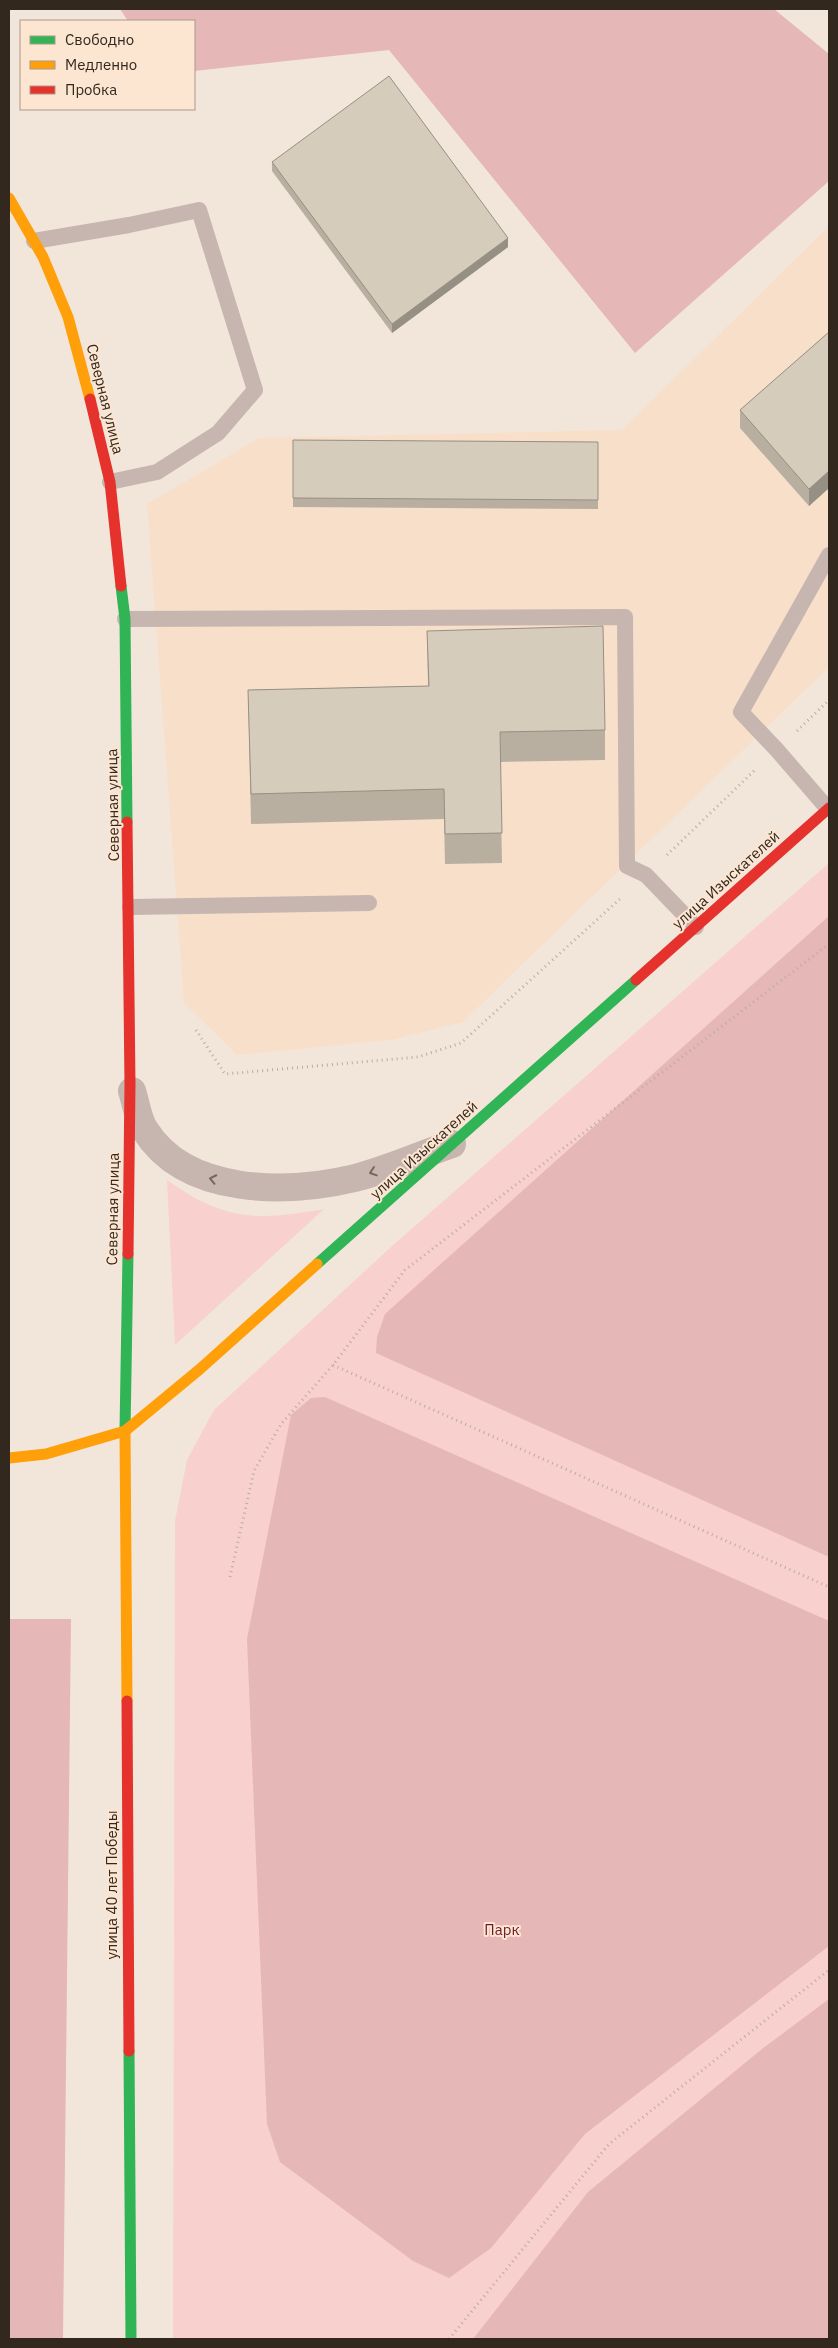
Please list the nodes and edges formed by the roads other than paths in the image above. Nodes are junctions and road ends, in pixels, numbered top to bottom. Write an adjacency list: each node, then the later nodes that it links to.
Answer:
1 (9, 198): 2 (street, Северная улица)
2 (34, 241): 3 (street, Северная улица); 3 (lane)
3 (110, 482): 5 (street, Северная улица)
4 (829, 555): 6 (lane)
5 (125, 619): 8 (street, Северная улица); 9 (lane)
6 (828, 809): 9 (street, улица Изыскателей)
7 (369, 903): 8 (lane)
8 (130, 907): 10 (street, Северная улица)
9 (696, 927): 11 (street, улица Изыскателей)
10 (130, 1084): 11 (street, one-way to 10); 12 (street, Северная улица)
11 (452, 1144): 12 (street, улица Изыскателей)
12 (125, 1431): 13 (street, улица Изыскателей); 14 (street, улица 40 лет Победы)
13 (9, 1458)
14 (131, 2339)

